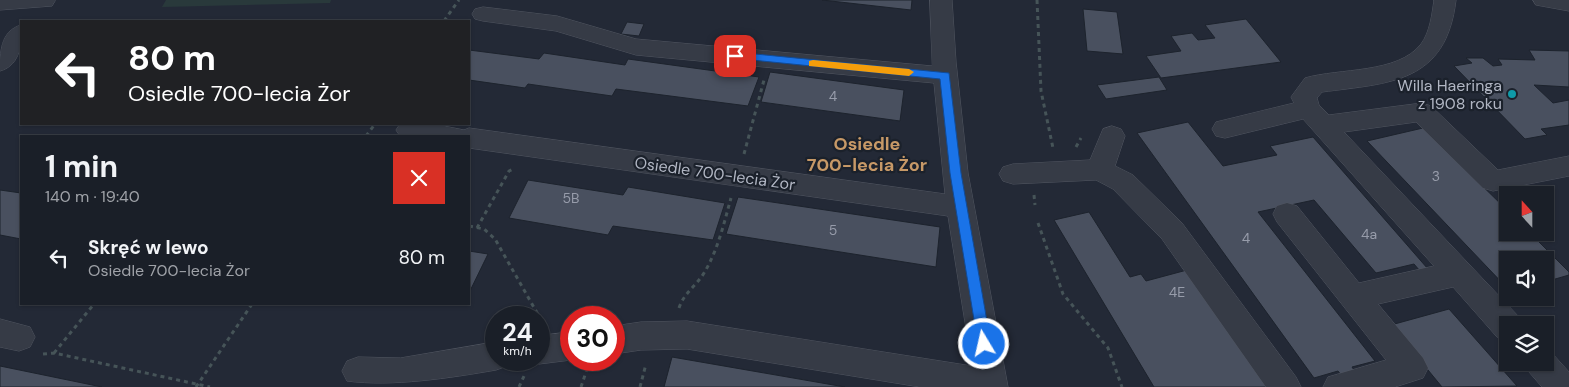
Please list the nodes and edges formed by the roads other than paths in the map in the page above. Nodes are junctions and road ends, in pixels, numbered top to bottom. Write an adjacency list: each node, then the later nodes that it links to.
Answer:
1 (941, 0): 9 (street)
2 (1445, 0): 10 (street)
3 (1544, 0): 6 (street)
4 (44, 1): 5 (street); 8 (street)
5 (0, 3)
6 (1569, 4)
7 (484, 14): 9 (street)
8 (31, 20)
9 (945, 76): 19 (street)
10 (1316, 117): 11 (street); 16 (street); 21 (street)
11 (1225, 129)
12 (409, 130): 13 (street)
13 (446, 135)
14 (1112, 136): 17 (street)
15 (470, 138): 19 (street, Osiedle 700-lecia Żor)
16 (1569, 166)
17 (1100, 170): 18 (street); 29 (street)
18 (1012, 174)
19 (961, 207): 28 (street)
20 (1287, 214): 22 (street)
21 (1459, 273): 22 (street); 23 (street)
22 (1353, 297): 30 (street)
23 (1499, 316)
24 (625, 338): 28 (street)
25 (485, 358): 26 (street)
26 (358, 371)
27 (1548, 371): 31 (street)
28 (991, 385)
29 (1285, 387)
30 (1339, 387)
31 (1562, 387)

